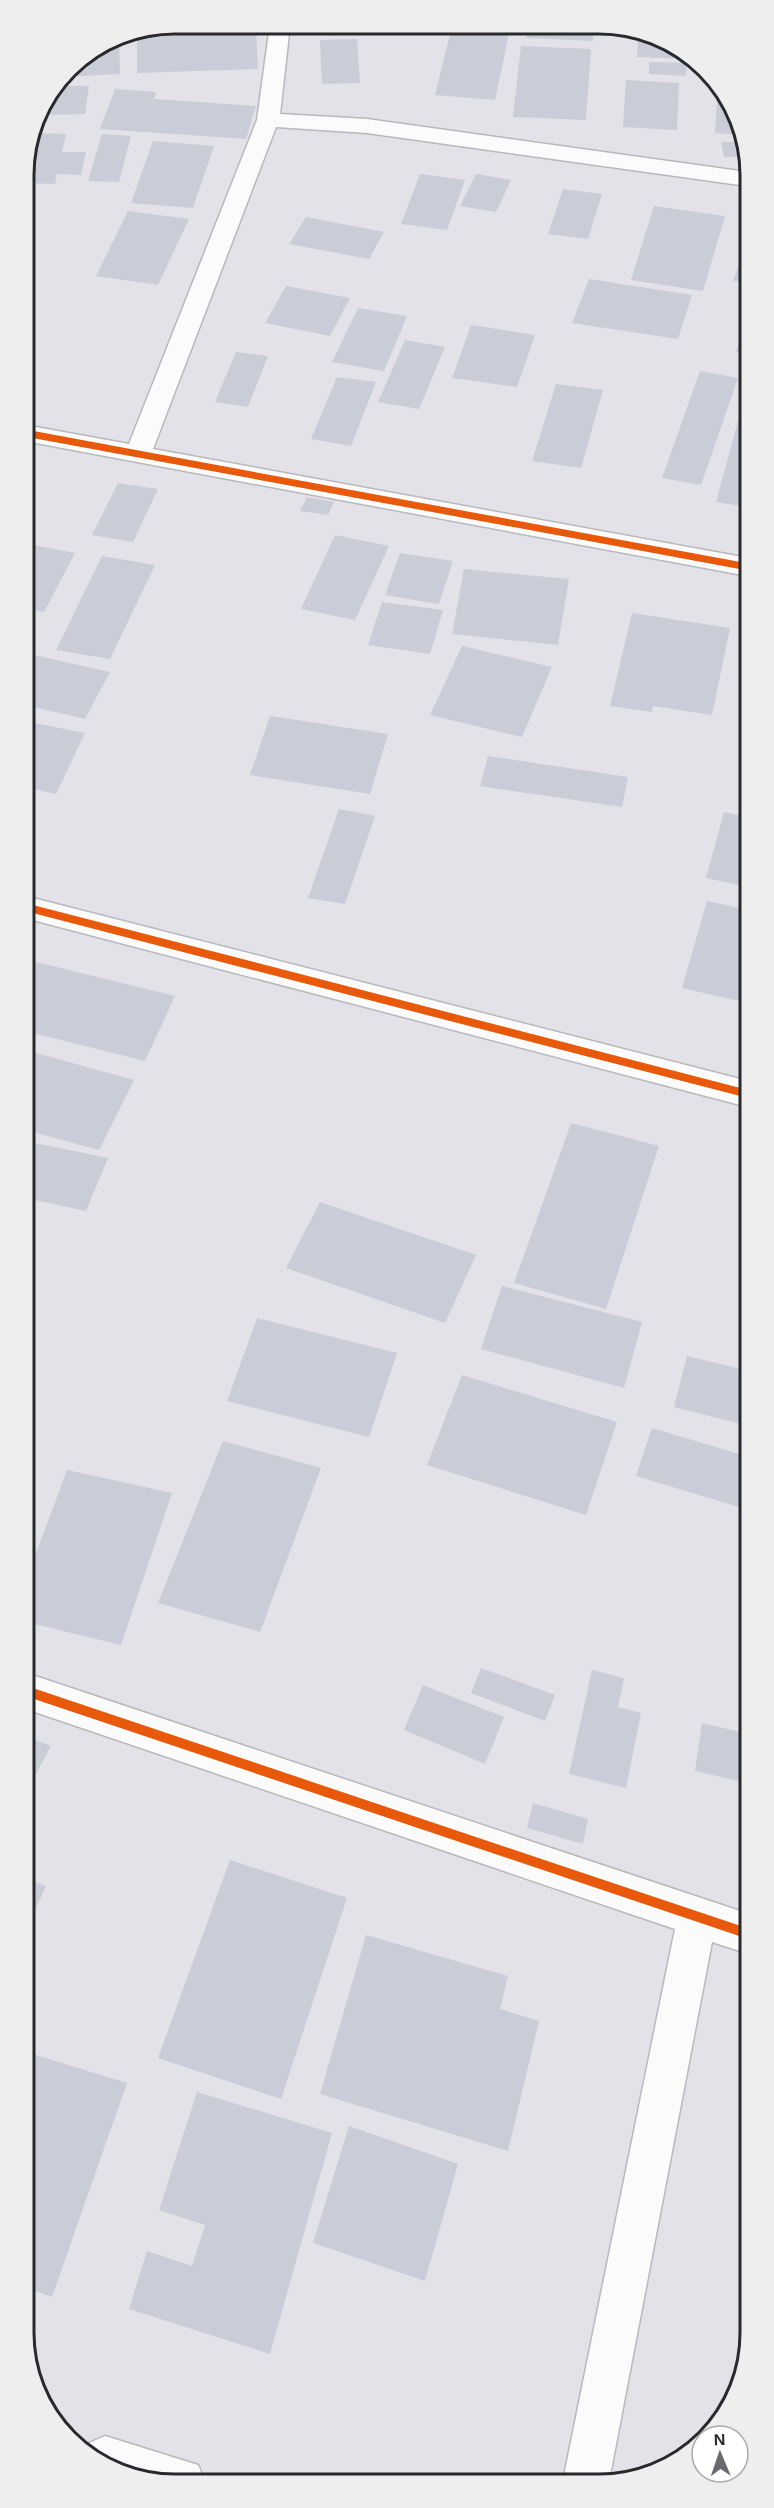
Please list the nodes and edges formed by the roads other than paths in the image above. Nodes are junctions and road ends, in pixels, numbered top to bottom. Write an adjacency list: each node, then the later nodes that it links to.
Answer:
1 (279, 34): 2 (street)
2 (268, 120): 3 (street); 5 (street)
3 (740, 178)
4 (35, 435): 5 (street)
5 (138, 454): 6 (street)
6 (740, 565)
7 (35, 909): 8 (street)
8 (740, 1092)
9 (34, 1694): 10 (street)
10 (697, 1919): 11 (street); 12 (street)
11 (739, 1931)
12 (587, 2474)

